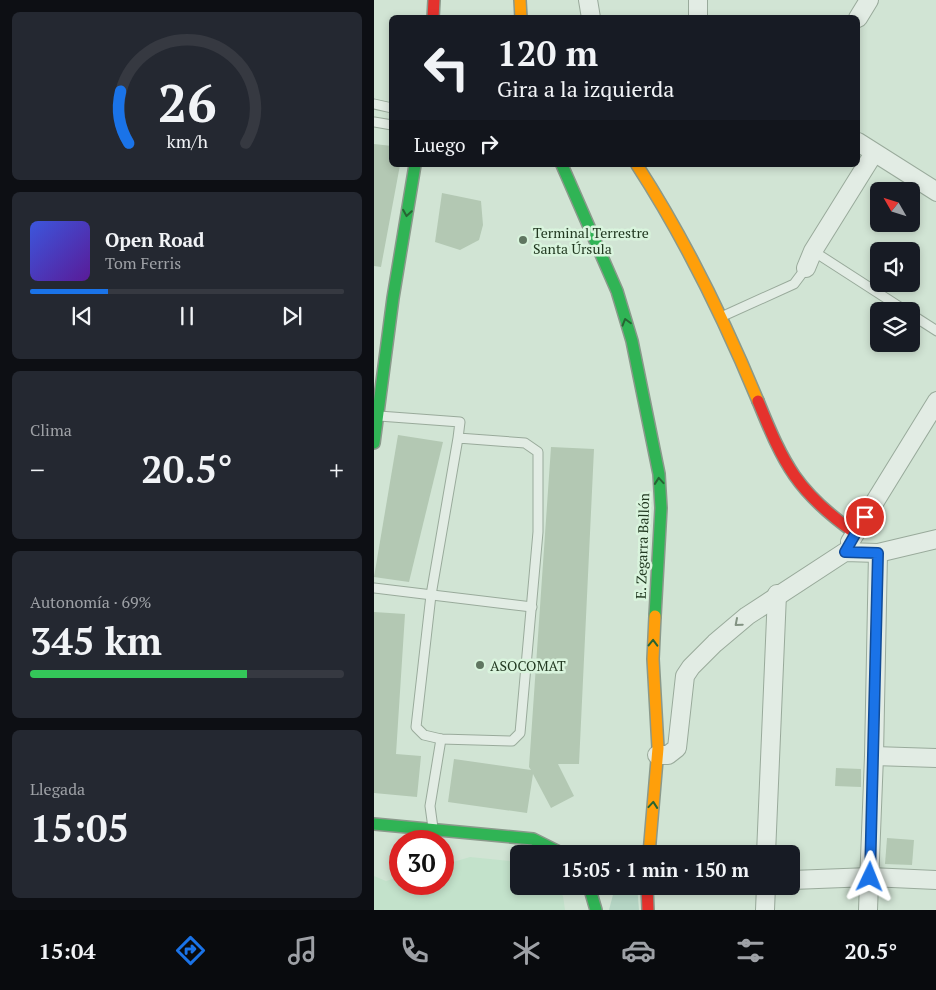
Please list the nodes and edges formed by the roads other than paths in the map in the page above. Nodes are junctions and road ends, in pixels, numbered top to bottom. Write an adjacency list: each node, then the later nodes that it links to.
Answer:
1 (434, 0): 6 (street)
2 (520, 0): 7 (street)
3 (588, 0): 8 (street)
4 (698, 0): 9 (street)
5 (869, 0): 10 (street)
6 (433, 15)
7 (521, 15)
8 (591, 15)
9 (698, 15)
10 (860, 15)
11 (374, 104): 12 (lane)
12 (389, 107)
13 (374, 122): 14 (lane)
14 (389, 124)
15 (860, 143): 16 (street)
16 (874, 153): 20 (street); 21 (street)
17 (415, 167): 27 (street, one-way to 27)
18 (563, 167): 41 (street, E. Zegarra Ballón, one-way to 18)
19 (638, 167): 24 (street)
20 (936, 192)
21 (813, 250): 22 (street); 23 (lane)
22 (806, 268): 24 (lane)
23 (892, 302)
24 (721, 317): 32 (street)
25 (920, 320): 26 (lane)
26 (936, 331)
27 (378, 370): 29 (street)
28 (936, 401): 32 (street)
29 (378, 416): 30 (lane); 31 (street)
30 (458, 438): 38 (lane); 39 (lane)
31 (374, 443)
32 (855, 533): 34 (street)
33 (936, 539): 35 (street)
34 (845, 552): 35 (street); 37 (street)
35 (878, 553): 42 (street)
36 (374, 588): 38 (lane)
37 (777, 594): 41 (street, one-way to 41); 50 (street)
38 (432, 595): 39 (lane); 40 (lane)
39 (532, 607): 40 (lane)
40 (441, 739): 46 (lane)
41 (657, 755): 49 (street, E. Zegarra Ballón, one-way to 41)
42 (874, 756): 43 (street); 51 (street)
43 (936, 758)
44 (374, 824): 45 (street)
45 (425, 830)
46 (434, 830)
47 (454, 833): 48 (street)
48 (545, 845)
49 (650, 845)
50 (766, 845)
51 (870, 877): 52 (street); 53 (street); 60 (street)
52 (800, 880)
53 (936, 880)
54 (592, 895): 57 (street)
55 (647, 895): 58 (street)
56 (766, 895): 59 (street)
57 (596, 910)
58 (648, 910)
59 (765, 910)
60 (868, 910)

